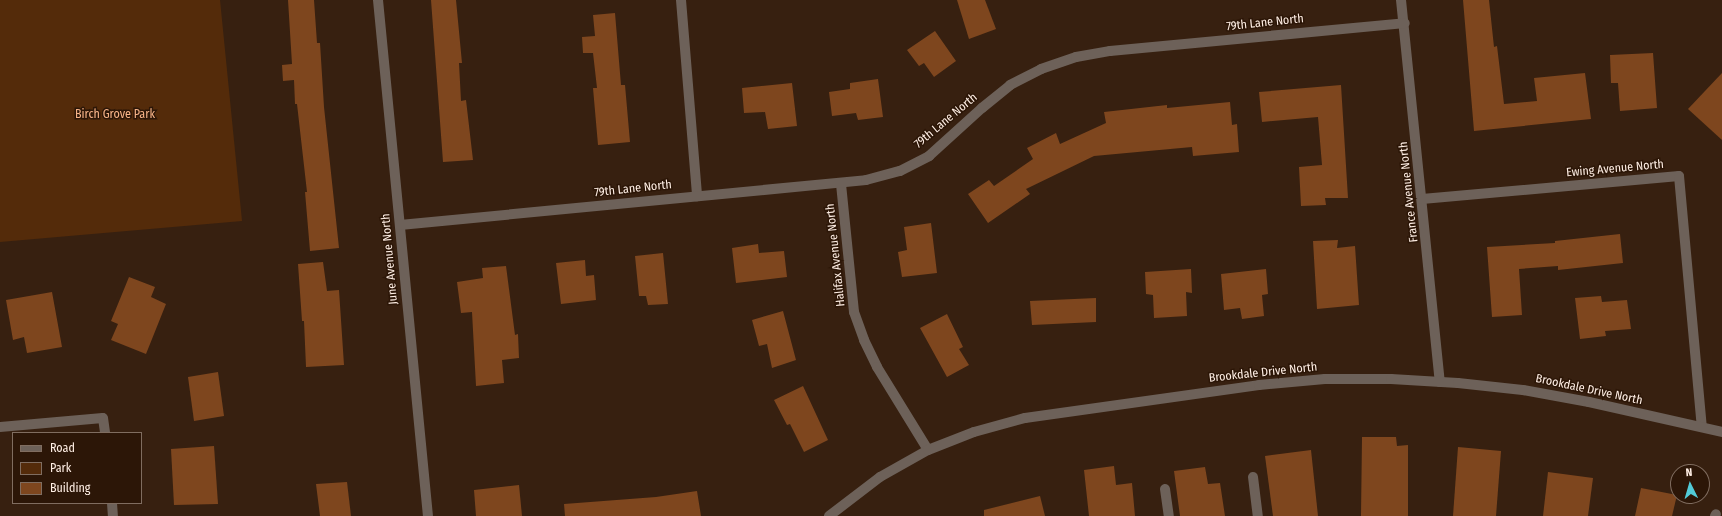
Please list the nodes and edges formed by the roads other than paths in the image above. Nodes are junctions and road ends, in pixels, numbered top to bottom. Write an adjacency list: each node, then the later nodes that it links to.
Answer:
1 (378, 0): 8 (street, June Avenue North)
2 (680, 0): 6 (street)
3 (1402, 0): 4 (street, France Avenue North)
4 (1405, 23): 5 (street, 79th Lane North); 7 (street, France Avenue North)
5 (842, 184): 6 (street, 79th Lane North); 14 (street, Halifax Avenue North)
6 (697, 196): 8 (street, 79th Lane North)
7 (1422, 198): 9 (street, France Avenue North); 11 (street, Ewing Avenue North)
8 (400, 225): 19 (street, June Avenue North)
9 (1440, 382): 11 (street, Brookdale Drive North); 14 (street, Brookdale Drive North)
10 (0, 427): 12 (street)
11 (1702, 427): 13 (street, Brookdale Drive North)
12 (105, 432)
13 (1722, 432)
14 (928, 450): 20 (street, Brookdale Drive North)
15 (1253, 477): 22 (street)
16 (1165, 489): 21 (street)
17 (112, 504): 18 (street)
18 (113, 516)
19 (428, 516)
20 (829, 516)
21 (1169, 516)
22 (1258, 516)

